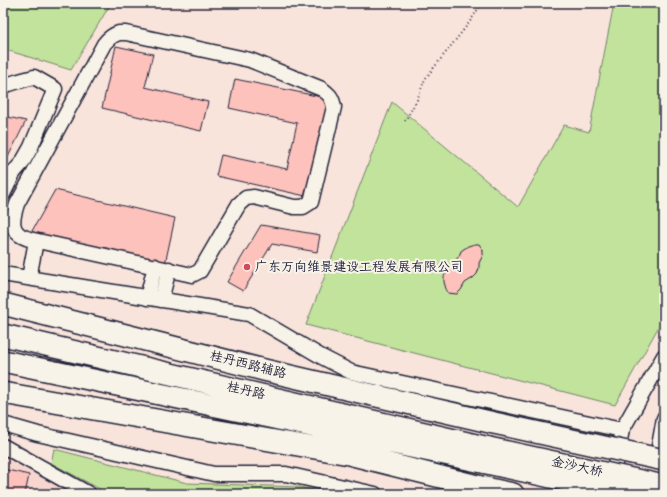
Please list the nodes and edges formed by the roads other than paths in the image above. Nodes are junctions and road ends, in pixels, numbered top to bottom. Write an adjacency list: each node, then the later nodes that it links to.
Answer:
1 (3, 86): 2 (street)
2 (9, 169): 3 (street)
3 (3, 194)
4 (36, 241): 5 (street); 6 (street); 8 (street)
5 (155, 266): 6 (street); 9 (street)
6 (169, 270): 10 (street)
7 (3, 274): 8 (street)
8 (29, 278): 9 (street)
9 (147, 298): 10 (street)
10 (161, 300): 22 (street)
11 (3, 304): 16 (highway, 桂丹西路辅路)
12 (3, 330): 16 (highway)
13 (3, 335): 26 (highway, 桂丹路)
14 (664, 356): 22 (street)
15 (3, 361): 17 (highway, 桂丹路)
16 (264, 370): 20 (highway, 桂丹西路辅路)
17 (101, 382): 25 (highway); 26 (highway, 桂丹路)
18 (3, 393): 25 (highway)
19 (664, 418): 24 (street)
20 (494, 423): 24 (highway, 金沙大桥, bridge)
21 (3, 424): 29 (street)
22 (622, 430): 31 (street)
23 (3, 446): 28 (street)
24 (662, 453)
25 (348, 454): 30 (highway)
26 (488, 456): 27 (highway, 金沙大桥, bridge); 32 (highway, 金沙大桥, bridge)
27 (664, 486)
28 (89, 494)
29 (375, 494)
30 (513, 494)
31 (609, 494)
32 (628, 494)

